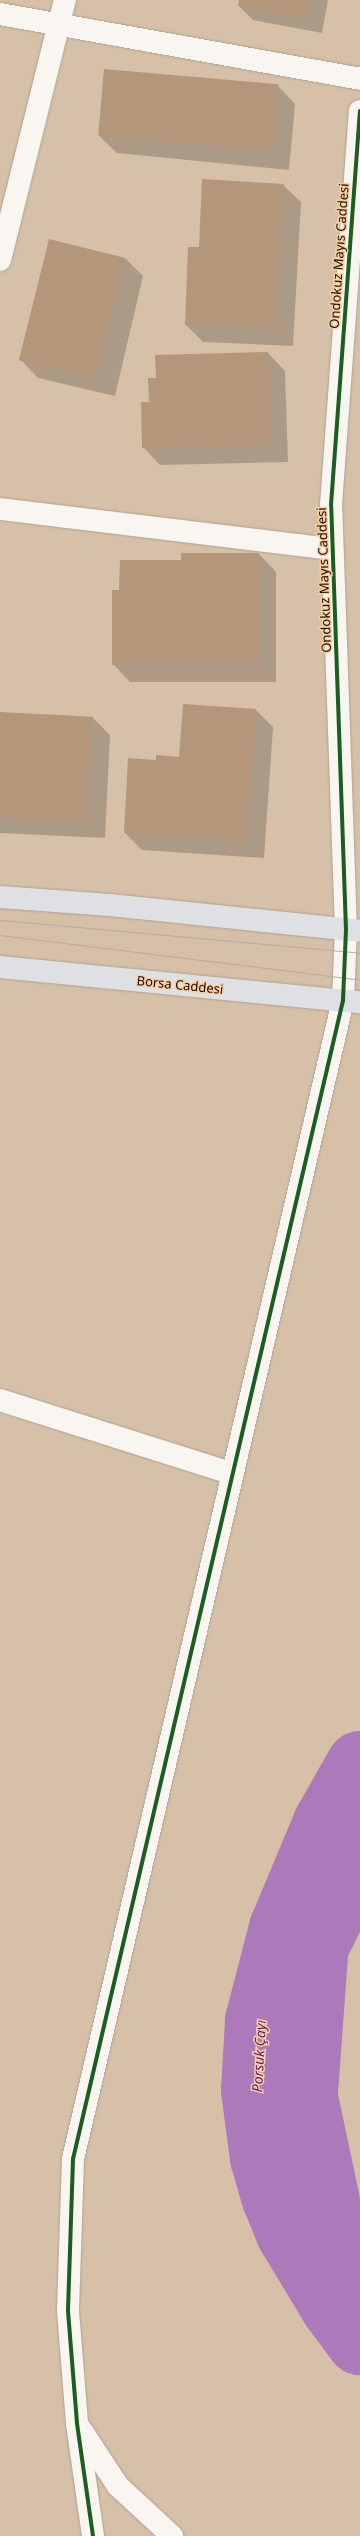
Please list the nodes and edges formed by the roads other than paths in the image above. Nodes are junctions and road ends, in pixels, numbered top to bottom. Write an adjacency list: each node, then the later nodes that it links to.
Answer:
1 (65, 0): 3 (street)
2 (0, 14): 3 (street)
3 (59, 26): 4 (street); 6 (street)
4 (360, 79)
5 (360, 111): 8 (street, Ondokuz Mayıs Caddesi)
6 (0, 260)
7 (0, 509): 8 (street)
8 (332, 549): 10 (street, Ondokuz Mayıs Caddesi)
9 (0, 897): 10 (main road)
10 (353, 931): 12 (street, Ondokuz Mayıs Caddesi)
11 (0, 968): 12 (main road, Borsa Caddesi)
12 (351, 1002): 14 (street, Ondokuz Mayıs Caddesi)
13 (0, 1400): 14 (street)
14 (233, 1474): 15 (street, Ondokuz Mayıs Caddesi)
15 (77, 2423): 16 (street, Ondokuz Mayıs Caddesi); 17 (street)
16 (93, 2536)
17 (172, 2536)

